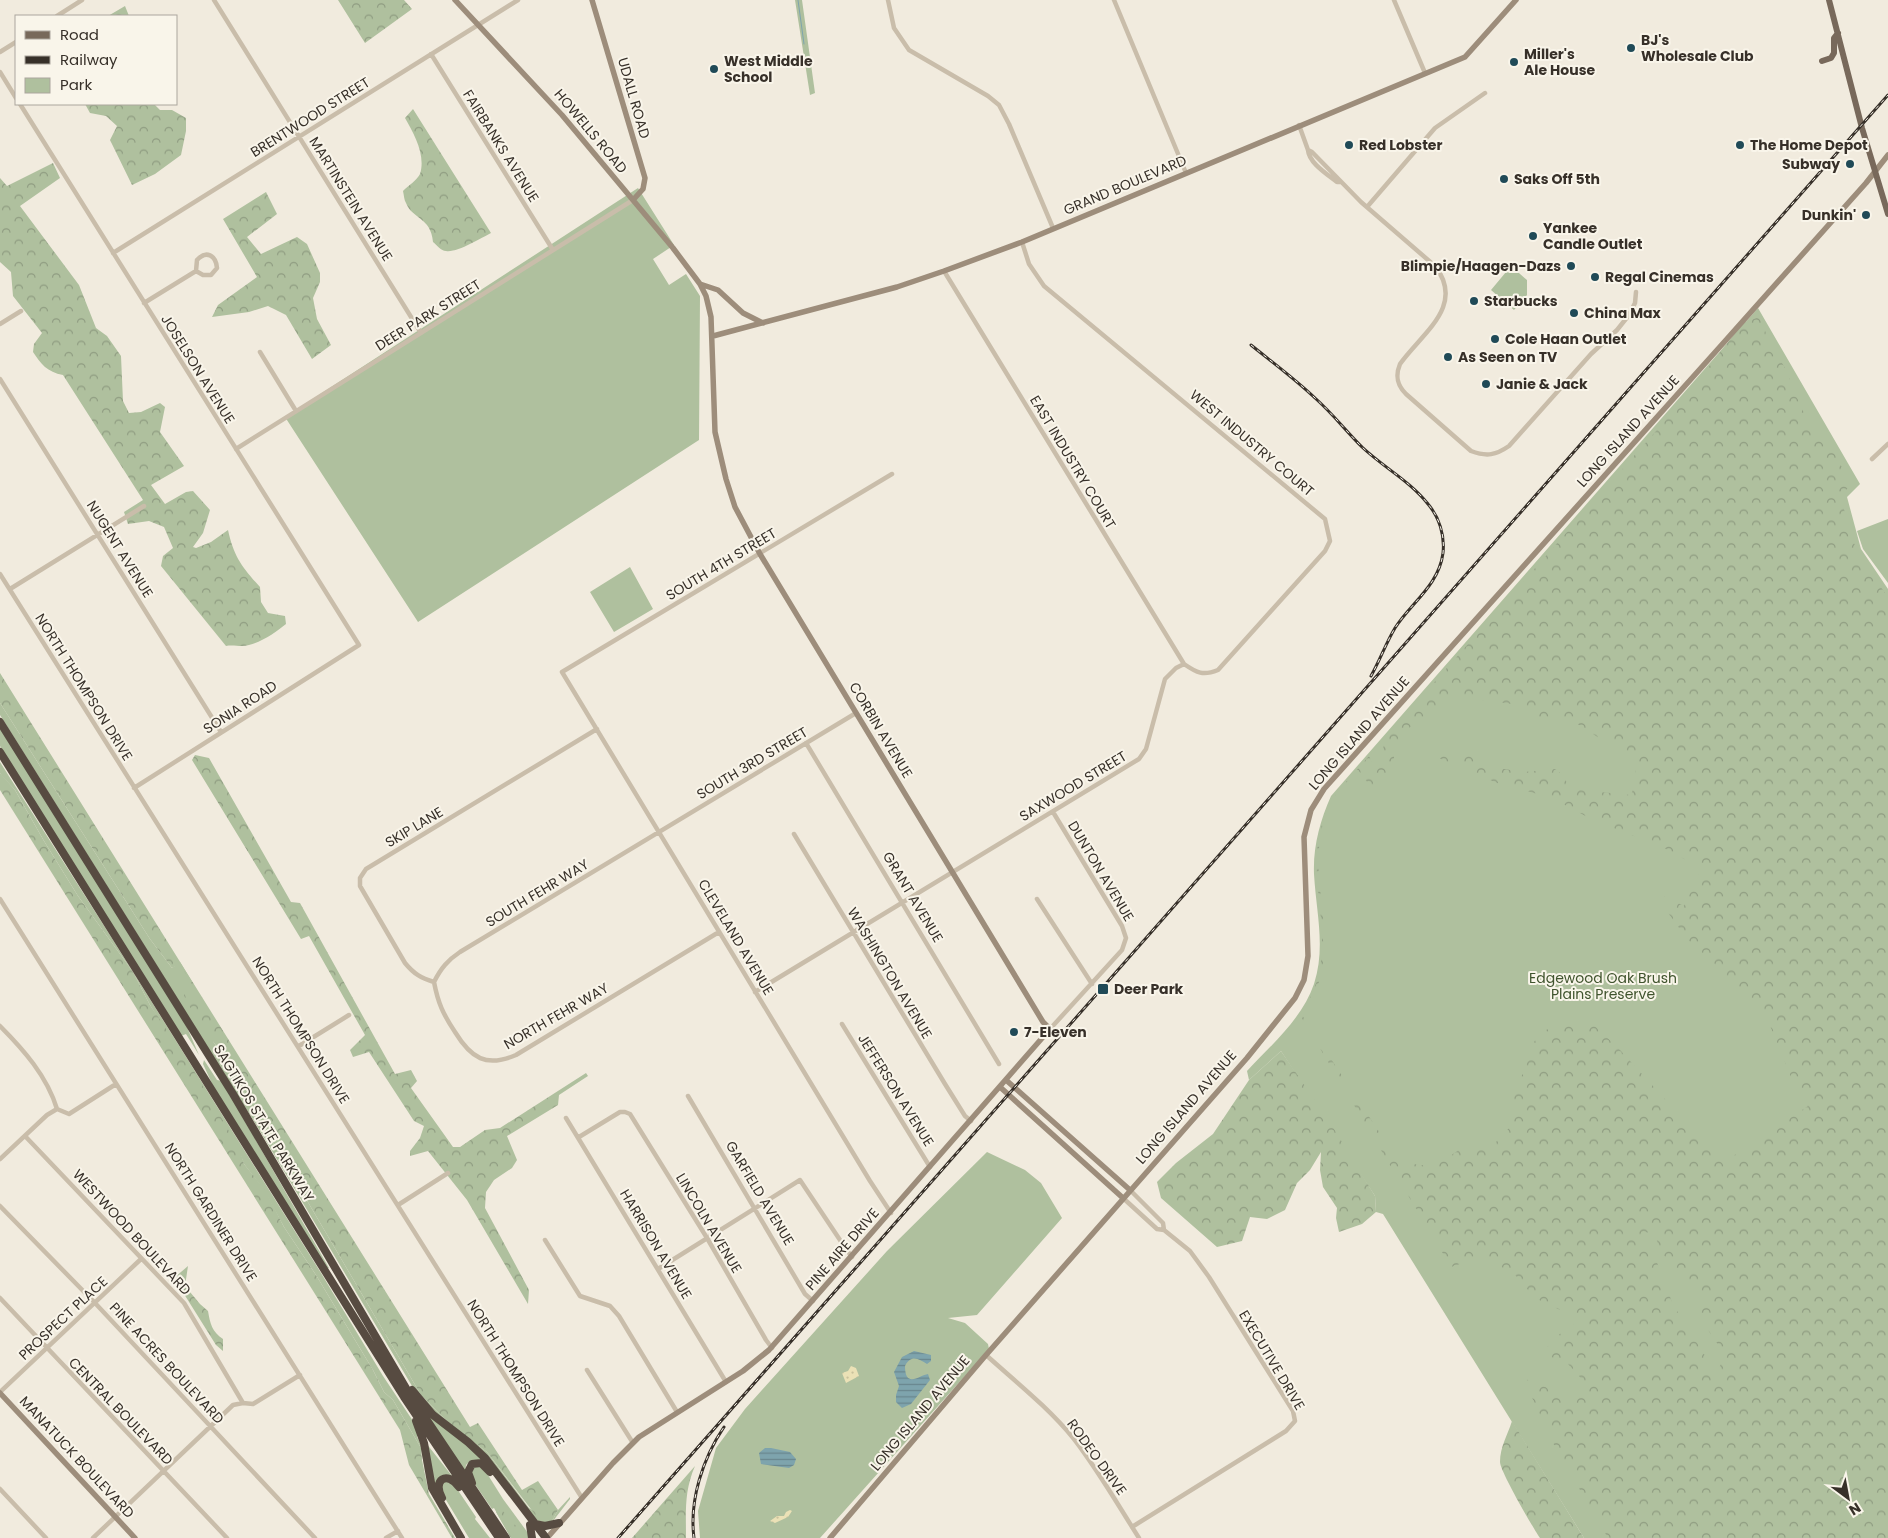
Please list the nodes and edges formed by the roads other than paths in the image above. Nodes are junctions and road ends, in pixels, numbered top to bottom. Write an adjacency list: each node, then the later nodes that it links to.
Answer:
1 (82, 0): 11 (street)
2 (214, 0): 24 (street, MARTINSTEIN AVENUE)
3 (455, 0): 12 (street, HOWELLS ROAD)
4 (518, 0): 12 (street, BRENTWOOD STREET)
5 (592, 0): 28 (street, UDALL ROAD)
6 (888, 0): 31 (street)
7 (1114, 0): 27 (street)
8 (1394, 0): 19 (street)
9 (1516, 0): 19 (street, GRAND BOULEVARD)
10 (1829, 0): 13 (main road)
11 (59, 15)
12 (478, 25): 16 (street, BRENTWOOD STREET); 28 (street, HOWELLS ROAD)
13 (1838, 34): 17 (main road); 26 (main road)
14 (15, 43): 15 (street)
15 (0, 52)
16 (431, 54): 24 (street, BRENTWOOD STREET); 33 (street, FAIRBANKS AVENUE)
17 (1822, 61)
18 (0, 72): 21 (street)
19 (1425, 73): 23 (street, GRAND BOULEVARD)
20 (1485, 93): 29 (street)
21 (15, 96)
22 (21, 105): 34 (street, JOSELSON AVENUE)
23 (1299, 126): 27 (street, GRAND BOULEVARD); 29 (street)
24 (299, 137): 34 (street, BRENTWOOD STREET); 43 (street, MARTINSTEIN AVENUE)
25 (1888, 155): 26 (street, LONG ISLAND AVENUE)
26 (1876, 171): 30 (main road); 98 (street, LONG ISLAND AVENUE)
27 (1186, 173): 31 (street, GRAND BOULEVARD)
28 (633, 200): 33 (street, DEER PARK STREET); 37 (street, HOWELLS ROAD)
29 (1367, 207): 38 (street)
30 (1888, 214)
31 (1053, 228): 32 (street, GRAND BOULEVARD)
32 (1022, 242): 36 (street, GRAND BOULEVARD); 58 (street, WEST INDUSTRY COURT)
33 (553, 250): 43 (street, DEER PARK STREET)
34 (113, 253): 39 (street, JOSELSON AVENUE)
35 (196, 271): 35 (street); 39 (street)
36 (944, 271): 41 (street, GRAND BOULEVARD); 58 (street, EAST INDUSTRY COURT)
37 (700, 284): 41 (street); 44 (street, CORBIN AVENUE)
38 (1636, 292)
39 (144, 303): 49 (street, JOSELSON AVENUE)
40 (21, 311): 42 (street)
41 (764, 323): 44 (street, GRAND BOULEVARD)
42 (0, 324)
43 (421, 333): 47 (street, DEER PARK STREET)
44 (713, 336): 54 (street, CORBIN AVENUE)
45 (260, 352): 47 (street)
46 (0, 379): 53 (street, NUGENT AVENUE)
47 (296, 411): 49 (street, DEER PARK STREET)
48 (1888, 444): 50 (street)
49 (236, 449): 57 (street, JOSELSON AVENUE)
50 (1872, 459)
51 (892, 474): 54 (street, SOUTH 4TH STREET)
52 (144, 506): 53 (street)
53 (98, 534): 56 (street); 63 (street, NUGENT AVENUE)
54 (760, 554): 59 (street, SOUTH 4TH STREET); 60 (street, CORBIN AVENUE)
55 (0, 574): 56 (street, NORTH THOMPSON DRIVE)
56 (10, 589): 66 (street, NORTH THOMPSON DRIVE)
57 (359, 645): 63 (street, SONIA ROAD)
58 (1184, 664): 67 (street, SAXWOOD STREET)
59 (562, 672): 62 (street, CLEVELAND AVENUE)
60 (856, 713): 64 (street, SOUTH 3RD STREET); 70 (street, CORBIN AVENUE)
61 (0, 722): 113 (highway, SAGTIKOS STATE PARKWAY)
62 (597, 729): 68 (street, CLEVELAND AVENUE); 77 (street, SKIP LANE)
63 (221, 732): 66 (street, SONIA ROAD)
64 (806, 743): 68 (street, SOUTH 3RD STREET); 73 (street, GRANT AVENUE)
65 (0, 752): 121 (highway, SAGTIKOS STATE PARKWAY)
66 (134, 788): 84 (street, NORTH THOMPSON DRIVE)
67 (1053, 812): 70 (street, SAXWOOD STREET); 76 (street, DUNTON AVENUE)
68 (659, 831): 74 (street, CLEVELAND AVENUE); 77 (street, SOUTH FEHR WAY)
69 (794, 834): 75 (street, WASHINGTON AVENUE)
70 (952, 872): 73 (street, SAXWOOD STREET); 83 (street, CORBIN AVENUE)
71 (0, 899): 87 (street, NORTH GARDINER DRIVE)
72 (1037, 899): 78 (street)
73 (901, 903): 75 (street, SAXWOOD STREET); 85 (street, GRANT AVENUE)
74 (719, 932): 77 (street, NORTH FEHR WAY); 79 (street, CLEVELAND AVENUE)
75 (853, 933): 79 (street, SAXWOOD STREET); 92 (street, WASHINGTON AVENUE)
76 (1125, 943): 78 (street, PINE AIRE DRIVE)
77 (434, 982)
78 (1092, 984): 83 (street, PINE AIRE DRIVE)
79 (755, 992): 103 (street, CLEVELAND AVENUE)
80 (348, 1015): 84 (street)
81 (842, 1024): 96 (street, JEFFERSON AVENUE)
82 (0, 1026): 90 (street)
83 (1050, 1030): 86 (street, PINE AIRE DRIVE)
84 (298, 1046): 100 (street, NORTH THOMPSON DRIVE)
85 (999, 1064)
86 (1006, 1080): 88 (street, PINE AIRE DRIVE); 98 (street)
87 (116, 1084): 90 (street); 118 (street, NORTH GARDINER DRIVE)
88 (1000, 1087): 92 (street, PINE AIRE DRIVE); 99 (street)
89 (688, 1096): 102 (street, GARFIELD AVENUE)
90 (57, 1108): 93 (street)
91 (566, 1118): 94 (street, HARRISON AVENUE)
92 (971, 1121): 96 (street, PINE AIRE DRIVE)
93 (26, 1136): 95 (street); 108 (street, WESTWOOD BOULEVARD)
94 (579, 1137): 105 (street, LINCOLN AVENUE); 109 (street, HARRISON AVENUE)
95 (0, 1159)
96 (930, 1168): 103 (street, PINE AIRE DRIVE)
97 (448, 1173): 100 (street)
98 (1130, 1190): 99 (street, LONG ISLAND AVENUE); 104 (street, EXECUTIVE DRIVE)
99 (1123, 1198): 104 (street, EXECUTIVE DRIVE); 116 (street, LONG ISLAND AVENUE)
100 (398, 1205): 128 (street, NORTH THOMPSON DRIVE)
101 (0, 1206): 112 (street, PINE ACRES BOULEVARD)
102 (755, 1208): 105 (street); 107 (street); 111 (street, GARFIELD AVENUE)
103 (891, 1212): 107 (street, PINE AIRE DRIVE)
104 (1164, 1230): 133 (street, EXECUTIVE DRIVE)
105 (706, 1238): 109 (street); 114 (street, LINCOLN AVENUE)
106 (545, 1240): 123 (street)
107 (852, 1257): 111 (street, PINE AIRE DRIVE)
108 (141, 1259): 112 (street, PROSPECT PLACE); 122 (street, WESTWOOD BOULEVARD)
109 (658, 1269): 119 (street, HARRISON AVENUE)
110 (0, 1298): 115 (street, CENTRAL BOULEVARD)
111 (813, 1302): 114 (street, PINE AIRE DRIVE)
112 (95, 1303): 115 (street, PROSPECT PLACE); 124 (street, PINE ACRES BOULEVARD)
113 (382, 1348): 129 (highway, SAGTIKOS STATE PARKWAY); 132 (highway)
114 (772, 1348): 119 (street, PINE AIRE DRIVE)
115 (47, 1349): 120 (street, PROSPECT PLACE); 126 (street, CENTRAL BOULEVARD)
116 (986, 1356): 133 (street, RODEO DRIVE); 149 (street, LONG ISLAND AVENUE)
117 (587, 1370): 125 (street)
118 (300, 1375): 122 (street); 134 (street, NORTH GARDINER DRIVE)
119 (726, 1382): 123 (street, PINE AIRE DRIVE)
120 (0, 1393): 130 (street, MANATUCK BOULEVARD)
121 (404, 1397): 129 (highway, SAGTIKOS STATE PARKWAY); 142 (highway)
122 (243, 1403): 124 (street)
123 (677, 1412): 125 (street, PINE AIRE DRIVE)
124 (211, 1426): 126 (street); 139 (street, PINE ACRES BOULEVARD)
125 (633, 1443): 128 (street, PINE AIRE DRIVE)
126 (164, 1471): 130 (street); 138 (street, CENTRAL BOULEVARD)
127 (0, 1489): 135 (street)
128 (582, 1498): 131 (street, PINE AIRE DRIVE)
129 (480, 1506): 132 (highway); 143 (highway); 144 (highway, SAGTIKOS STATE PARKWAY); 145 (highway, SAGTIKOS STATE PARKWAY)
130 (115, 1517): 136 (street); 137 (street, MANATUCK BOULEVARD)
131 (559, 1524): 132 (highway); 148 (street, PINE AIRE DRIVE)
132 (533, 1525): 146 (highway); 147 (highway); 148 (highway)
133 (1132, 1527): 150 (street, RODEO DRIVE)
134 (398, 1531): 140 (street); 141 (street, NORTH GARDINER DRIVE)
135 (46, 1538)
136 (93, 1538)
137 (135, 1538)
138 (227, 1538)
139 (315, 1538)
140 (386, 1538)
141 (402, 1538)
142 (460, 1538)
143 (467, 1538)
144 (499, 1538)
145 (506, 1538)
146 (532, 1538)
147 (540, 1538)
148 (546, 1538)
149 (830, 1538)
150 (1139, 1538)

